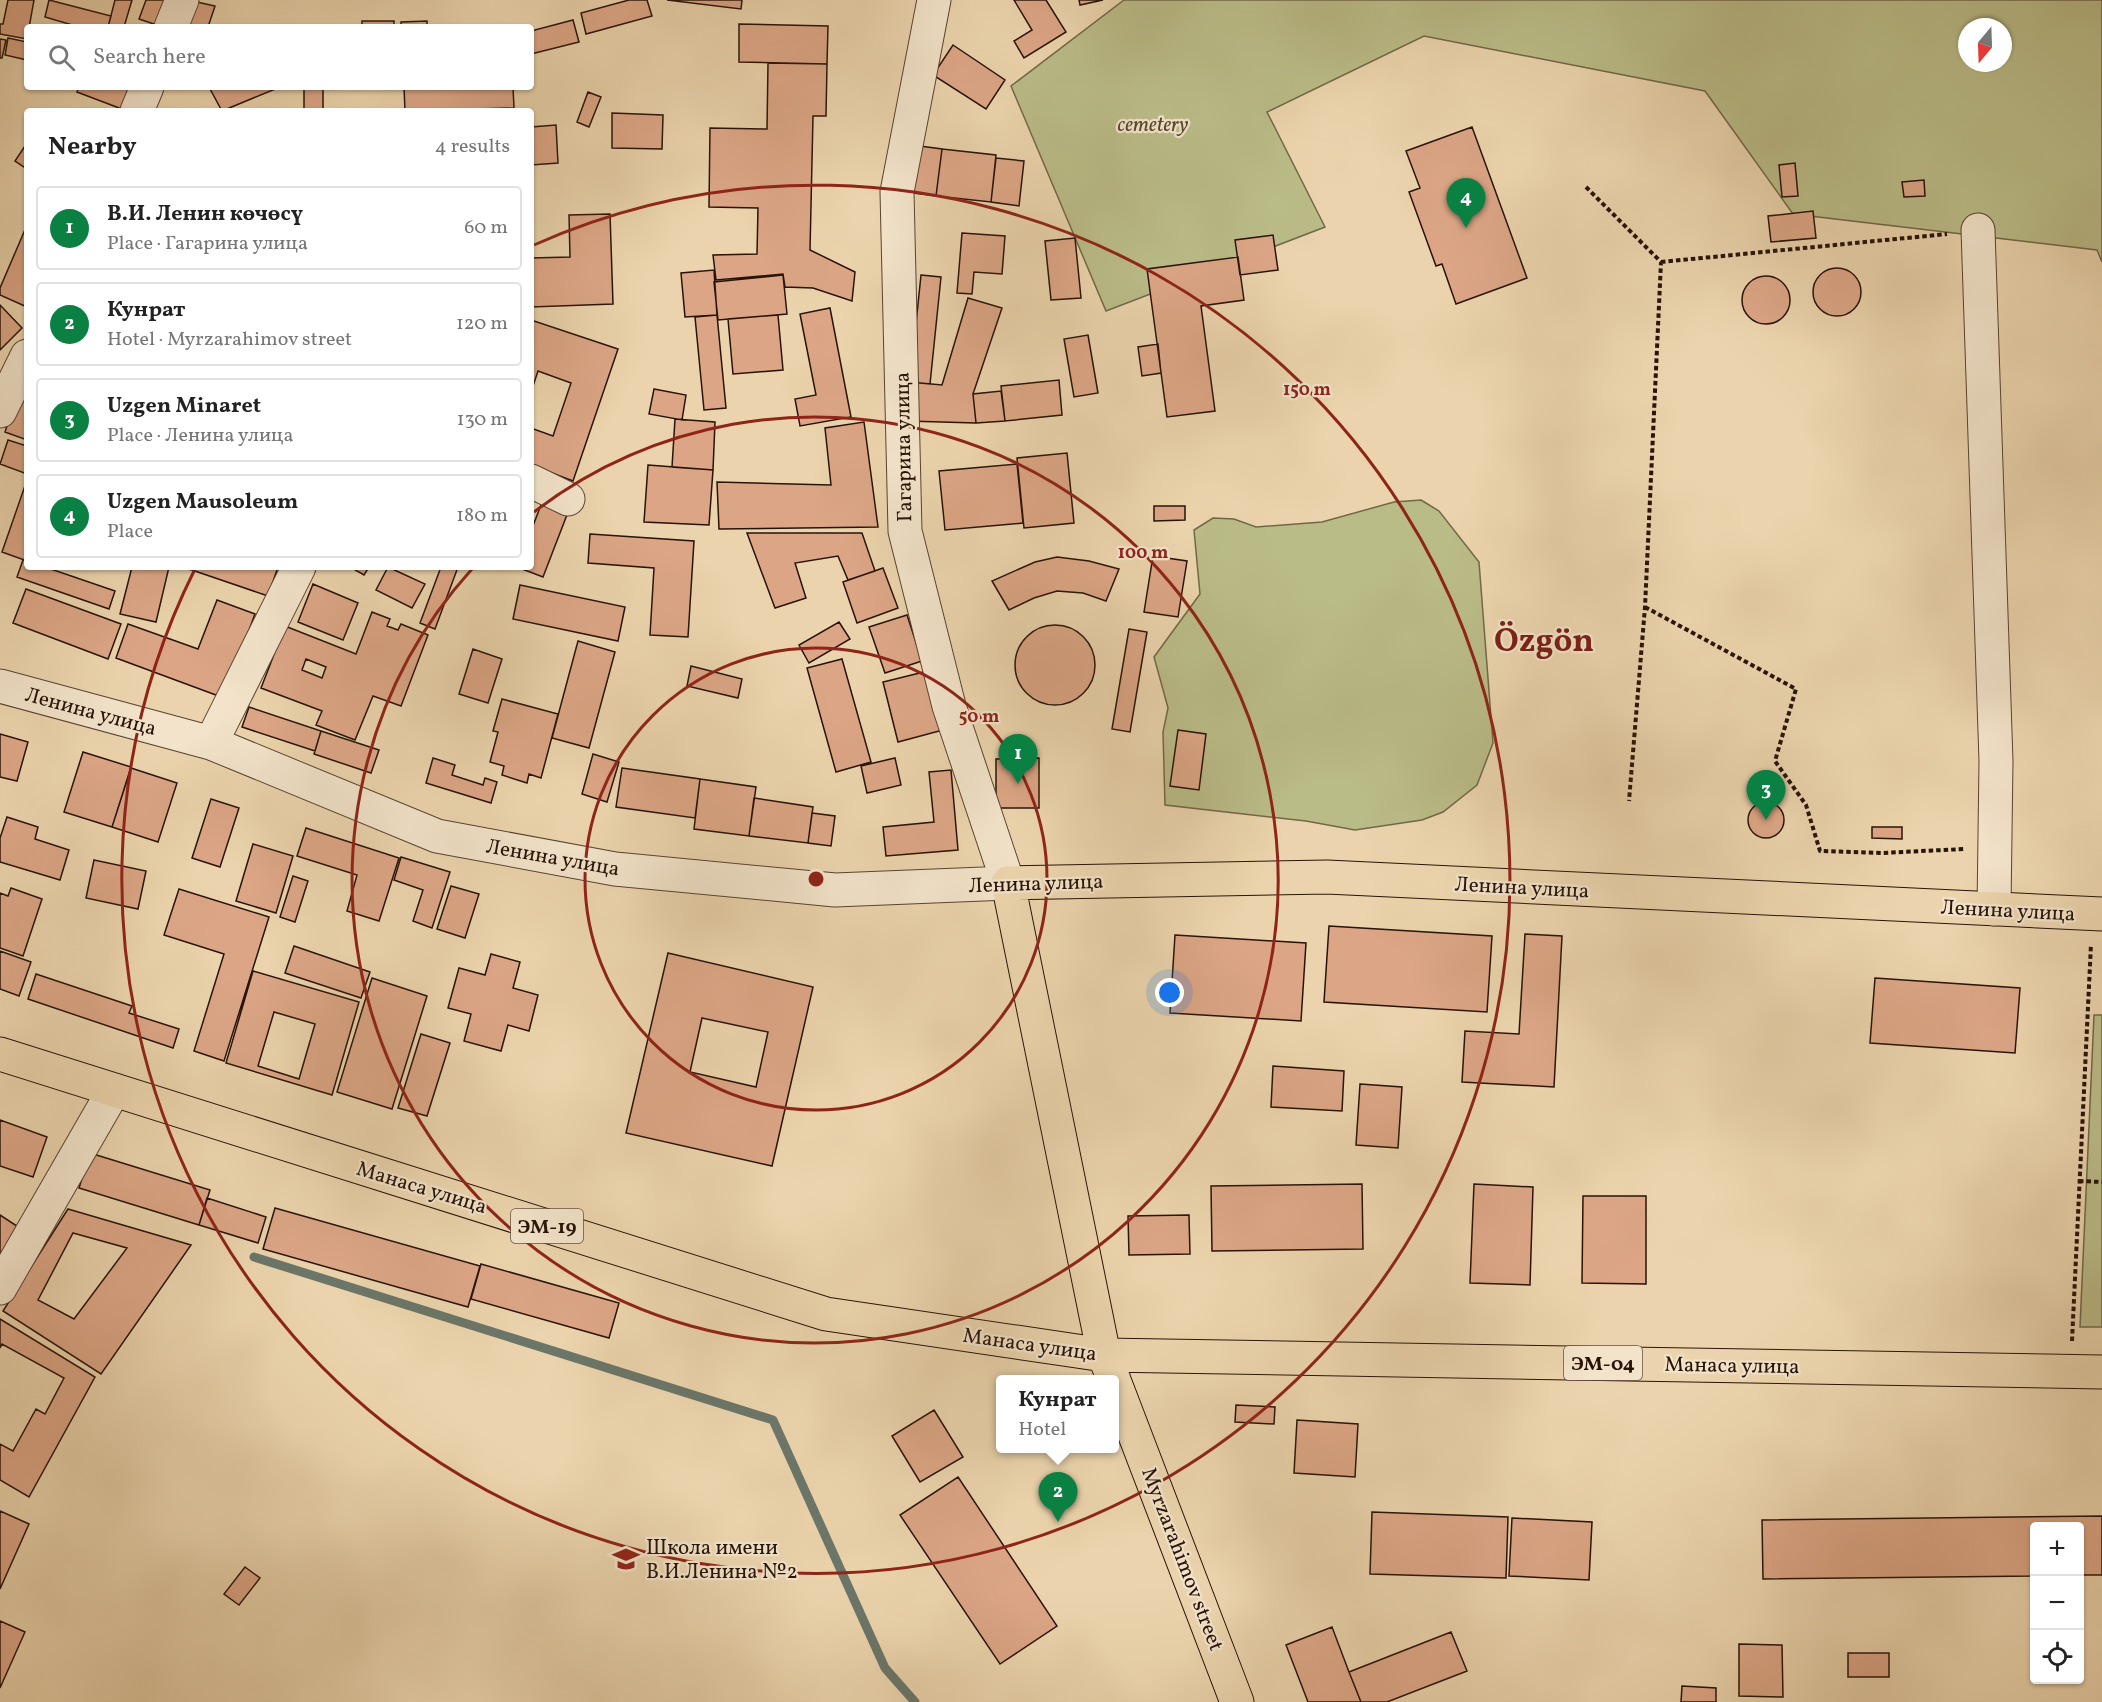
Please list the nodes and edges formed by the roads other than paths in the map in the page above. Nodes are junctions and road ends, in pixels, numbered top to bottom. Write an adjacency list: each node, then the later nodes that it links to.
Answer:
1 (182, 0): 3 (street)
2 (934, 0): 14 (street, Гагарина улица)
3 (172, 24)
4 (146, 90): 5 (street)
5 (138, 108)
6 (1978, 230): 15 (street)
7 (24, 362): 8 (street)
8 (0, 411)
9 (534, 482): 10 (street)
10 (568, 499)
11 (298, 570): 13 (street)
12 (0, 686): 13 (street, Ленина улица)
13 (211, 743): 14 (street, Ленина улица)
14 (1008, 883): 15 (main road, Ленина улица); 20 (main road, Myrzarahimov street)
15 (1994, 909): 16 (main road, Ленина улица)
16 (2097, 914)
17 (0, 1054): 18 (main road, Манаса улица / ЭМ-19)
18 (114, 1090): 19 (street); 20 (main road, Манаса улица / ЭМ-19)
19 (0, 1288)
20 (1111, 1372): 21 (main road, Манаса улица / ЭМ-04)
21 (2086, 1372)
22 (1119, 1393): 23 (main road, Myrzarahimov street)
23 (1237, 1702)

